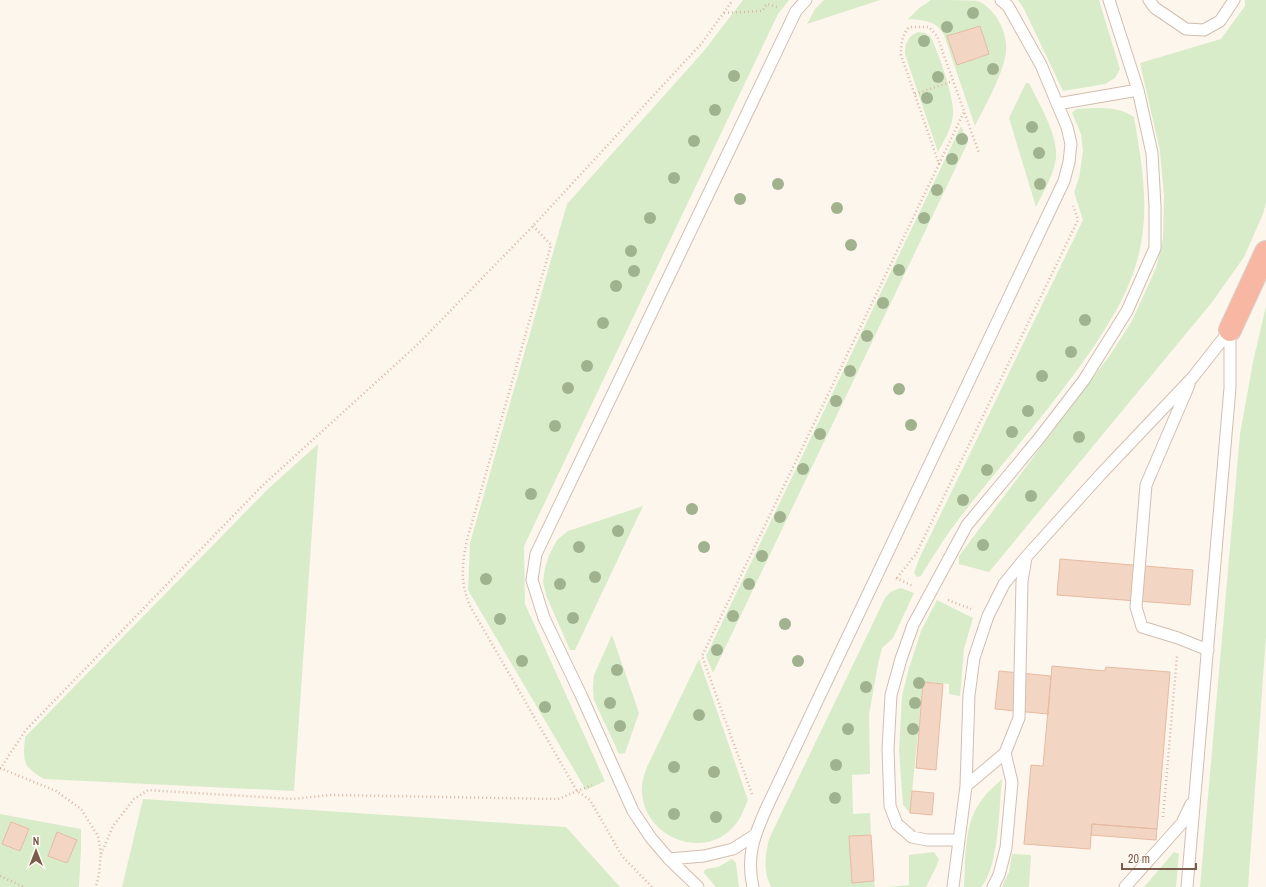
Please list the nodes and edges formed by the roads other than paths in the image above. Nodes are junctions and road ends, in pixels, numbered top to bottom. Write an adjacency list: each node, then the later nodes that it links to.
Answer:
1 (806, 0): 18 (lane)
2 (1001, 0): 7 (lane)
3 (1109, 0): 6 (lane)
4 (1149, 0): 5 (lane)
5 (1234, 0)
6 (1138, 90): 7 (lane); 17 (lane)
7 (1057, 104): 16 (lane)
8 (1266, 252): 9 (highway)
9 (1230, 330): 10 (lane); 12 (lane)
10 (1193, 377): 11 (lane); 12 (lane)
11 (1026, 557): 13 (lane); 14 (lane)
12 (1208, 650): 15 (lane)
13 (1005, 753): 14 (lane); 22 (lane)
14 (966, 786): 17 (lane)
15 (1195, 796): 23 (lane); 24 (lane)
16 (755, 836): 18 (lane); 20 (lane)
17 (958, 840): 21 (lane)
18 (669, 859): 19 (lane)
19 (698, 887)
20 (753, 887)
21 (952, 887)
22 (993, 887)
23 (1126, 887)
24 (1187, 887)

